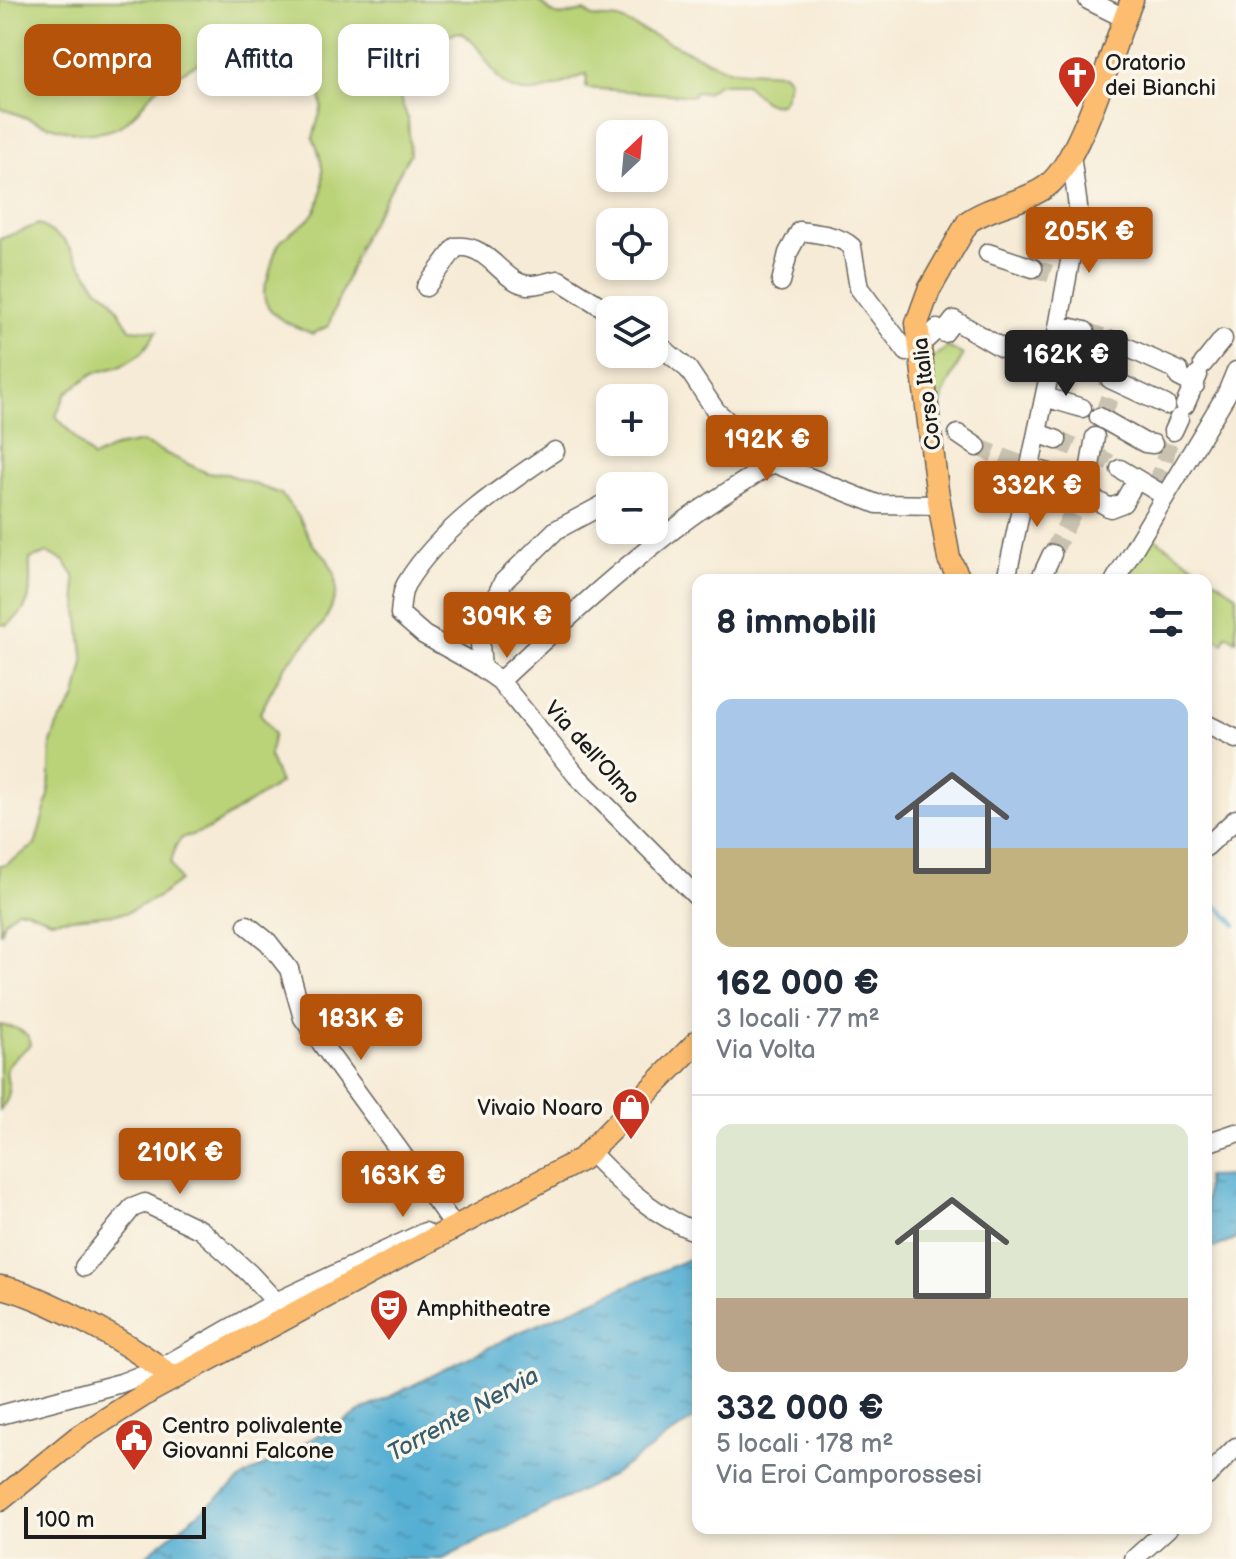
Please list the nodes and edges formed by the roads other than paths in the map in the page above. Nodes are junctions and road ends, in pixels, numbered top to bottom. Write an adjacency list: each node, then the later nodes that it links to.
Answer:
1 (1088, 0): 2 (street)
2 (1128, 9): 3 (main road, Corso Italia)
3 (1071, 155): 9 (street); 12 (main road, Corso Italia)
4 (988, 253): 5 (street)
5 (1033, 268)
6 (781, 282): 12 (street)
7 (426, 287): 8 (street)
8 (596, 303)
9 (1059, 323): 10 (street); 15 (street)
10 (1085, 331)
11 (1223, 339): 18 (street)
12 (919, 346): 13 (street); 33 (main road, Corso Italia)
13 (1002, 348)
14 (668, 353): 27 (street)
15 (1052, 361): 16 (street); 19 (street)
16 (1075, 368)
17 (1236, 371): 32 (street)
18 (1199, 374): 18 (street)
19 (1045, 397): 20 (street); 21 (street)
20 (1093, 431): 24 (street); 31 (street)
21 (1037, 433): 23 (street); 28 (street)
22 (958, 434): 25 (street)
23 (1057, 440)
24 (1153, 444)
25 (977, 447)
26 (555, 451): 42 (street, Via dell'Olmo)
27 (773, 463): 33 (street); 35 (street)
28 (1030, 468): 31 (street); 39 (street)
29 (1120, 469): 30 (street)
30 (1137, 479): 31 (street); 32 (street)
31 (1081, 495)
32 (1165, 496): 41 (street)
33 (939, 505): 38 (main road, Corso Italia)
34 (596, 509): 42 (street)
35 (668, 527)
36 (646, 544): 43 (street)
37 (1052, 554): 40 (street)
38 (957, 574)
39 (1007, 574)
40 (1043, 574)
41 (1119, 574)
42 (482, 668): 43 (street, Via dell'Olmo)
43 (500, 681): 48 (street, Via dell'Olmo)
44 (1212, 727): 45 (street)
45 (1236, 739)
46 (1236, 819): 47 (street)
47 (1212, 841)
48 (692, 885)
49 (247, 925): 54 (street)
50 (692, 1047): 53 (main road)
51 (1236, 1133): 52 (street)
52 (1212, 1141)
53 (589, 1151): 54 (main road); 55 (street)
54 (452, 1223): 56 (main road)
55 (692, 1230)
56 (374, 1264): 59 (street); 60 (main road)
57 (84, 1267): 59 (street)
58 (0, 1287): 60 (main road)
59 (276, 1302): 60 (street)
60 (168, 1373): 61 (street); 64 (main road)
61 (0, 1415)
62 (1236, 1447): 63 (street)
63 (1212, 1471)
64 (0, 1500)
65 (1161, 1534): 66 (street)
66 (1134, 1559)

